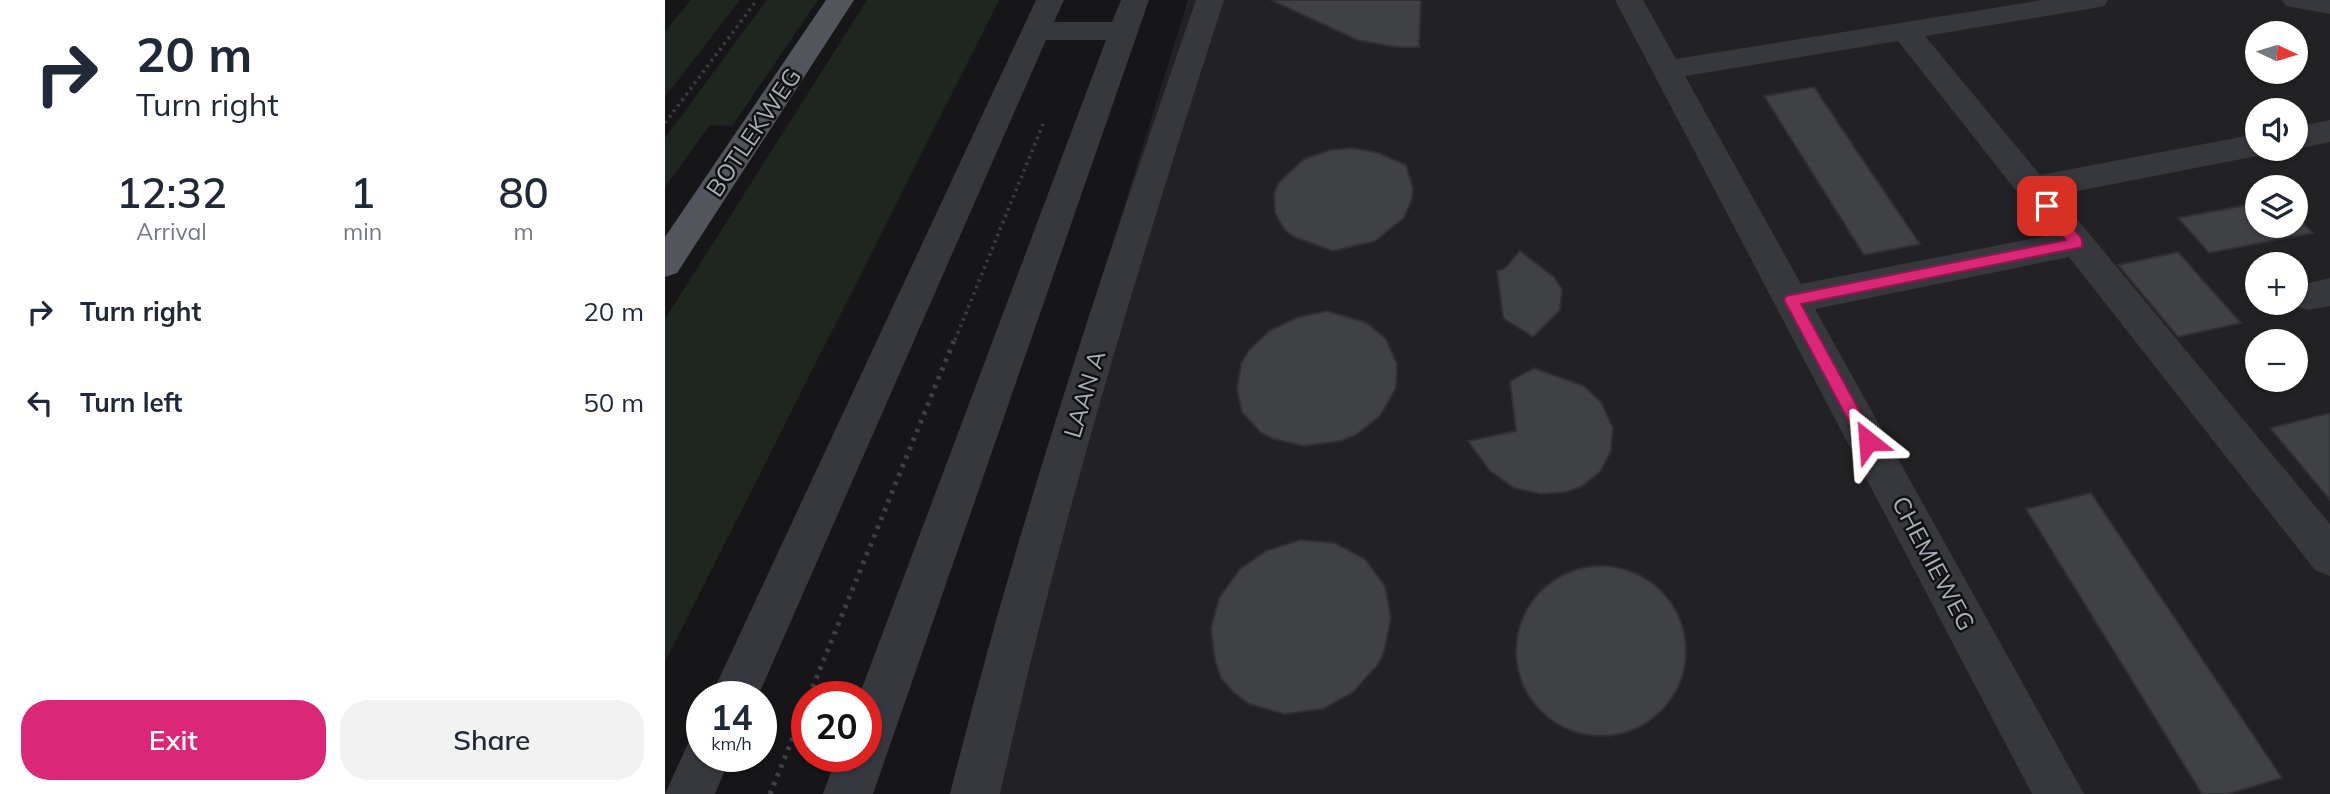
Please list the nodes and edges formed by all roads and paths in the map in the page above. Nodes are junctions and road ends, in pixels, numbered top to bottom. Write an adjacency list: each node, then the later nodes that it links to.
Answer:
1 (757, 0): 13 (path)
2 (840, 0): 17 (main road, BOTLEKWEG)
3 (1210, 0): 29 (lane, LAAN A)
4 (1629, 0): 11 (lane, CHEMIEWEG)
5 (2094, 0): 10 (lane)
6 (2296, 0): 7 (lane)
7 (2330, 6)
8 (1044, 15): 9 (lane); 20 (lane)
9 (1129, 15): 22 (lane)
10 (1906, 32): 11 (lane); 15 (lane)
11 (1667, 70): 18 (lane, CHEMIEWEG)
12 (1044, 120): 21 (path)
13 (665, 123)
14 (2245, 147): 15 (lane)
15 (2033, 188): 16 (lane)
16 (2077, 243): 18 (lane); 19 (lane)
17 (665, 264)
18 (1792, 300): 30 (lane, CHEMIEWEG)
19 (2330, 556)
20 (741, 681)
21 (815, 681)
22 (882, 699)
23 (791, 742): 27 (path)
24 (699, 772): 26 (lane)
25 (856, 772): 28 (lane)
26 (689, 794)
27 (770, 794)
28 (848, 794)
29 (975, 794)
30 (2059, 794)

